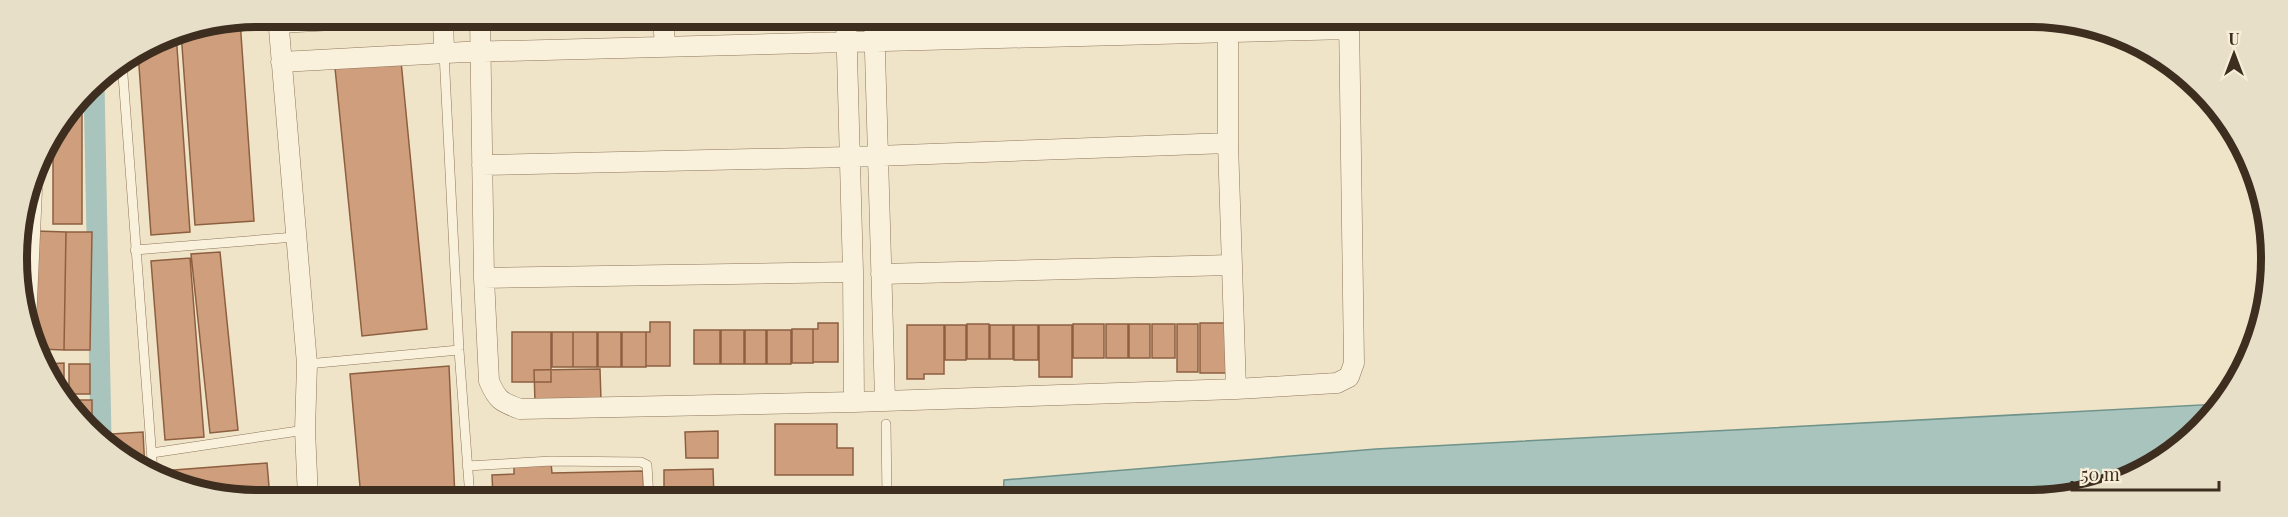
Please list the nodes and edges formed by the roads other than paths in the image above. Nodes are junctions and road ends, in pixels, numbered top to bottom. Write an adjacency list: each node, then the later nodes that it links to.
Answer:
1 (279, 27): 15 (street)
2 (443, 27): 14 (street)
3 (480, 27): 13 (street)
4 (664, 27): 12 (street)
5 (846, 27): 11 (street)
6 (874, 27): 10 (street)
7 (1051, 27): 10 (street)
8 (1228, 27): 17 (street)
9 (1349, 27): 29 (street)
10 (875, 42): 11 (street); 18 (street)
11 (846, 44): 12 (street); 19 (street)
12 (665, 47): 13 (street)
13 (480, 52): 14 (street); 20 (street)
14 (444, 53): 15 (street); 27 (lane)
15 (281, 62): 21 (street)
16 (123, 72): 22 (lane)
17 (1228, 143): 18 (street); 23 (street)
18 (878, 154): 19 (street); 25 (street)
19 (849, 157): 20 (street); 24 (street)
20 (482, 165): 26 (street)
21 (295, 237): 22 (lane); 28 (street)
22 (135, 250): 34 (lane)
23 (1231, 265): 25 (street); 29 (street)
24 (853, 272): 26 (street); 31 (street)
25 (881, 274): 30 (street)
26 (484, 278): 31 (street)
27 (459, 350): 28 (lane); 36 (lane)
28 (307, 364): 33 (street)
29 (1236, 389): 30 (street)
30 (885, 400): 31 (street)
31 (854, 402)
32 (886, 424): 40 (lane)
33 (305, 430): 34 (lane); 37 (street)
34 (152, 453): 35 (lane)
35 (153, 464)
36 (468, 466): 38 (lane); 39 (lane)
37 (308, 490)
38 (470, 490)
39 (649, 490)
40 (887, 490)

